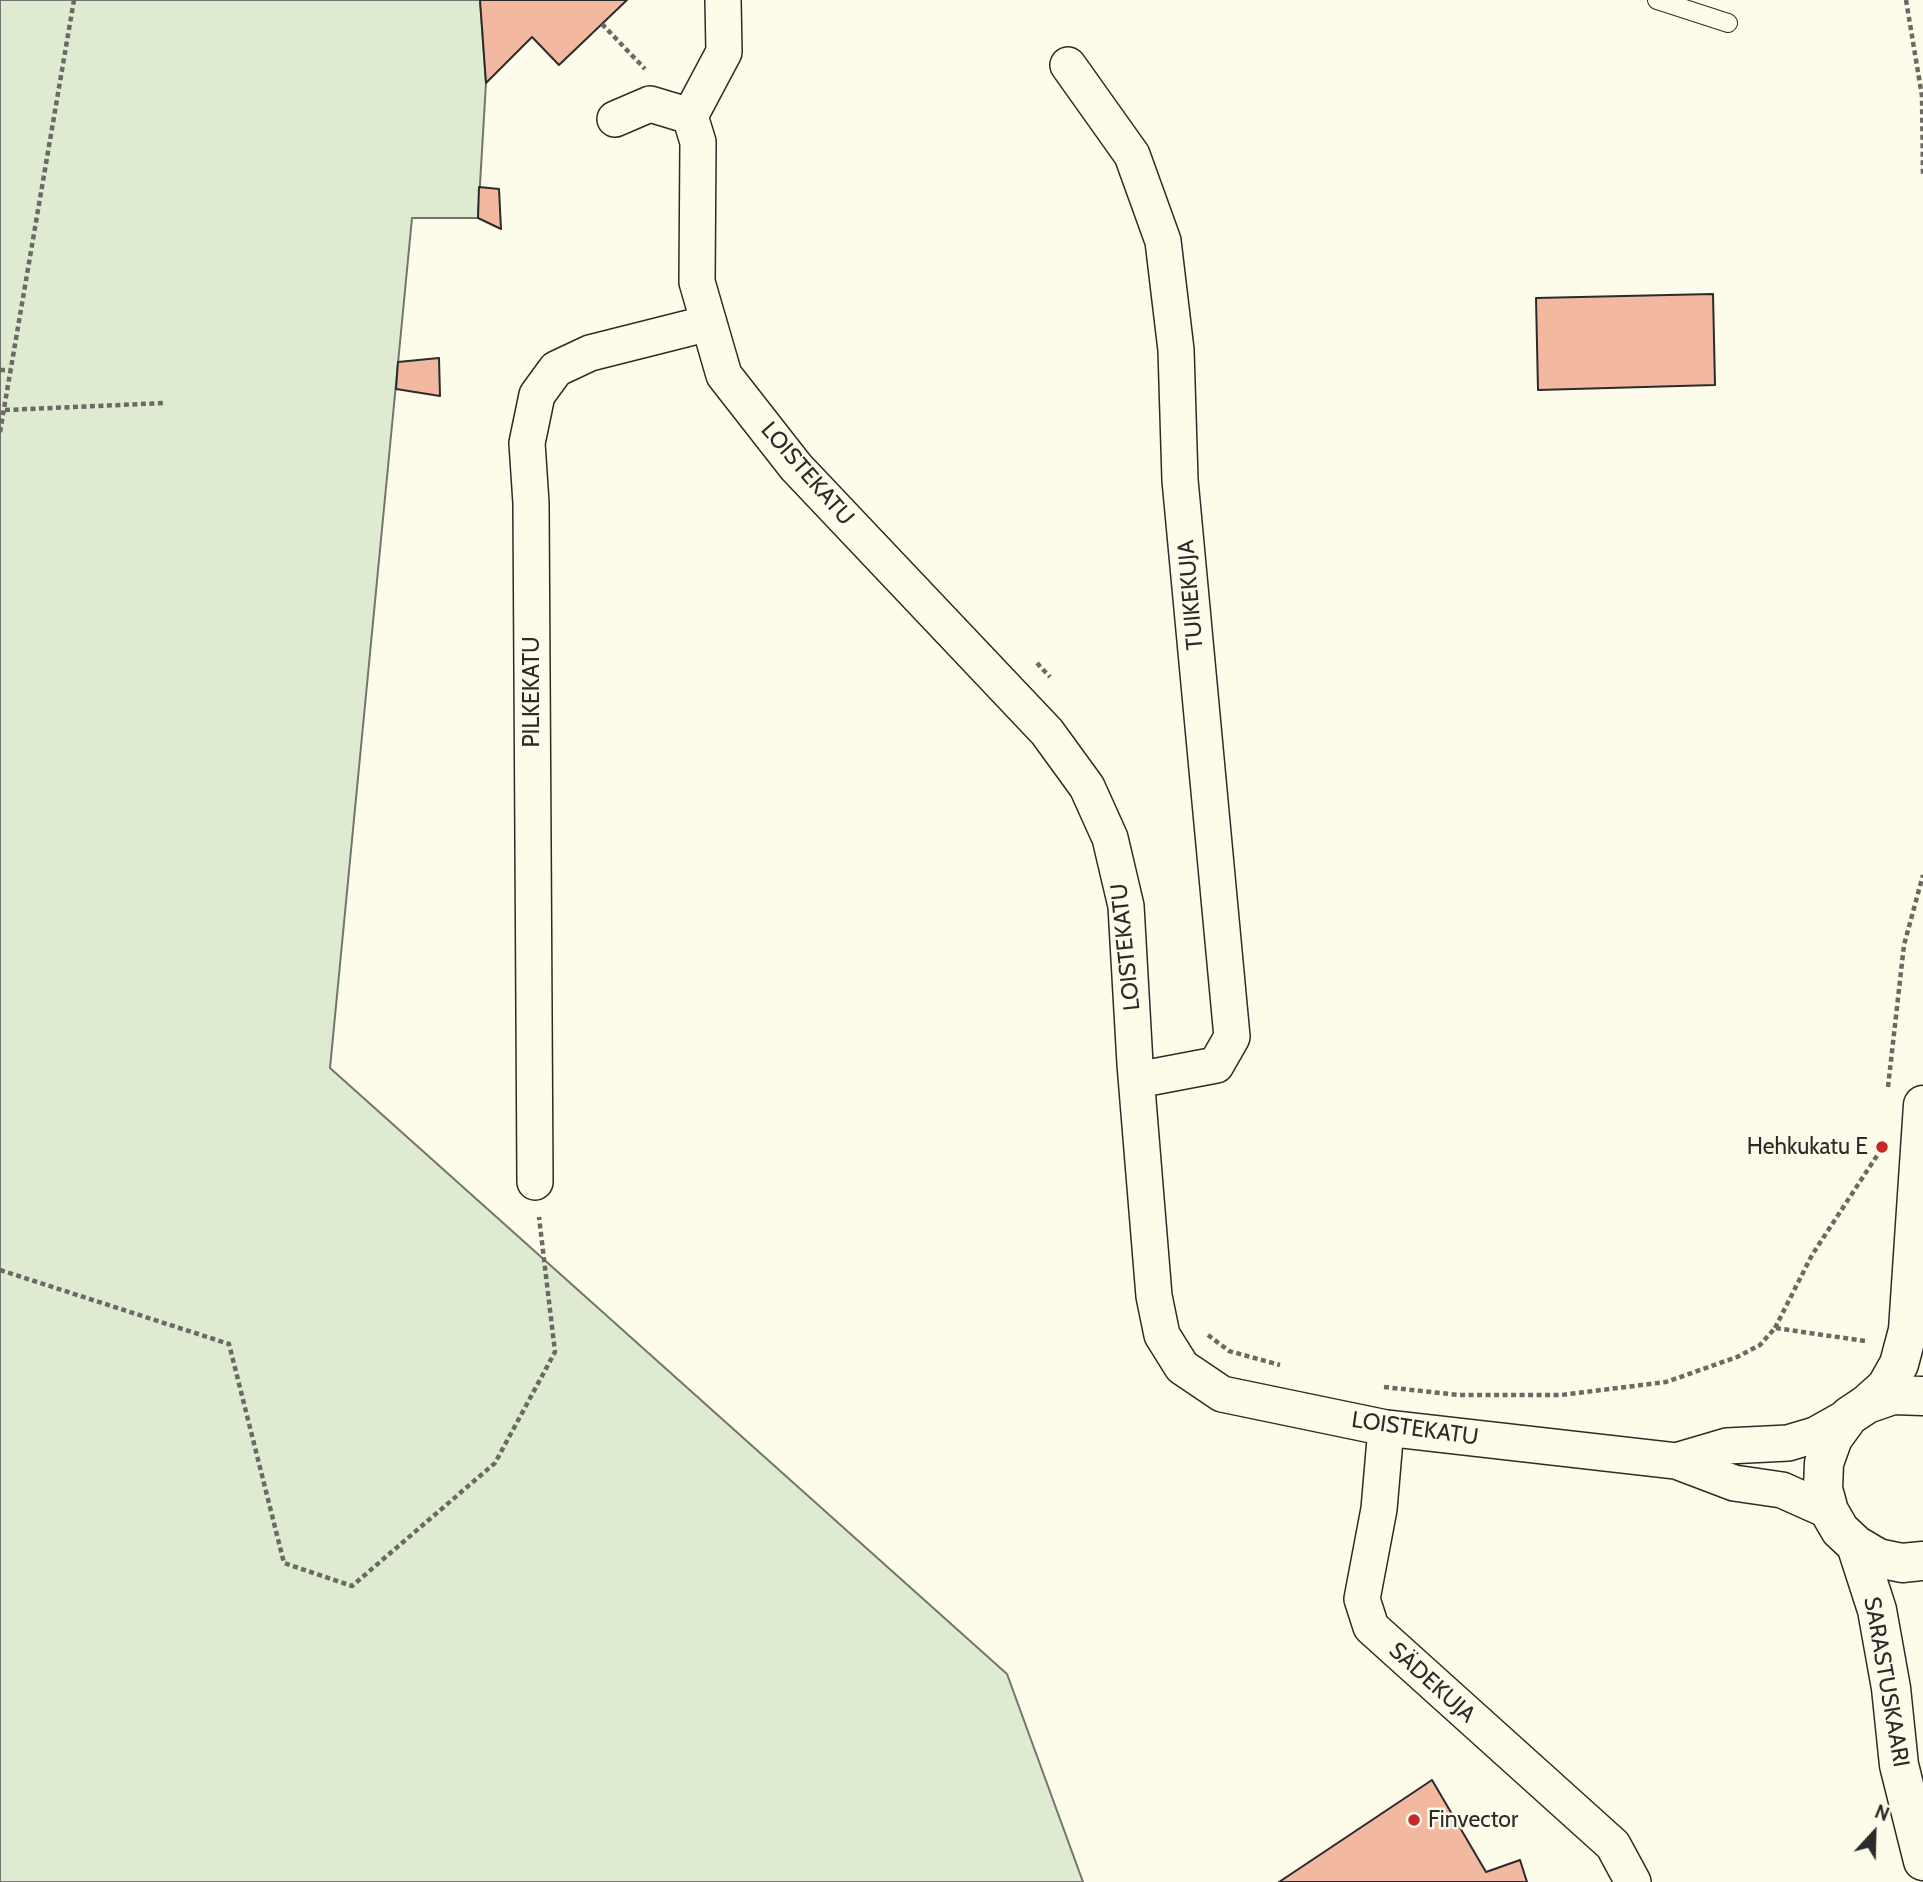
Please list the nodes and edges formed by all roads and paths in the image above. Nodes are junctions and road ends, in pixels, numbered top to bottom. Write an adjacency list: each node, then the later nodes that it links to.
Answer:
1 (74, 0): 12 (path)
2 (723, 0): 7 (street)
3 (1657, 0): 5 (lane)
4 (1906, 0): 9 (path)
5 (1728, 23)
6 (1068, 65): 19 (street, TUIKEKUJA)
7 (690, 117): 8 (street); 10 (street, LOISTEKATU)
8 (615, 119)
9 (1923, 176)
10 (709, 323): 19 (street, LOISTEKATU); 22 (street, PILKEKATU)
11 (0, 370): 12 (path)
12 (12, 370): 14 (path)
13 (165, 403): 14 (path)
14 (5, 410): 15 (path)
15 (0, 432)
16 (1036, 662): 17 (path)
17 (1054, 682)
18 (1923, 875): 20 (path)
19 (1137, 1080): 31 (street, LOISTEKATU)
20 (1905, 1099): 30 (street)
21 (1882, 1147): 24 (path)
22 (535, 1182): 23 (path)
23 (0, 1270)
24 (1776, 1328): 26 (path); 28 (path)
25 (1200, 1329): 27 (path)
26 (1871, 1342)
27 (1282, 1366)
28 (1378, 1386)
29 (1923, 1396): 30 (street)
30 (1858, 1410): 32 (street, LOISTEKATU); 33 (street)
31 (1386, 1428): 32 (street, LOISTEKATU); 37 (street, SÄDEKUJA)
32 (1676, 1461): 33 (street, LOISTEKATU)
33 (1829, 1511): 34 (street)
34 (1856, 1545): 35 (street); 36 (street, SARASTUSKAARI)
35 (1923, 1561)
36 (1923, 1861)
37 (1633, 1882)

